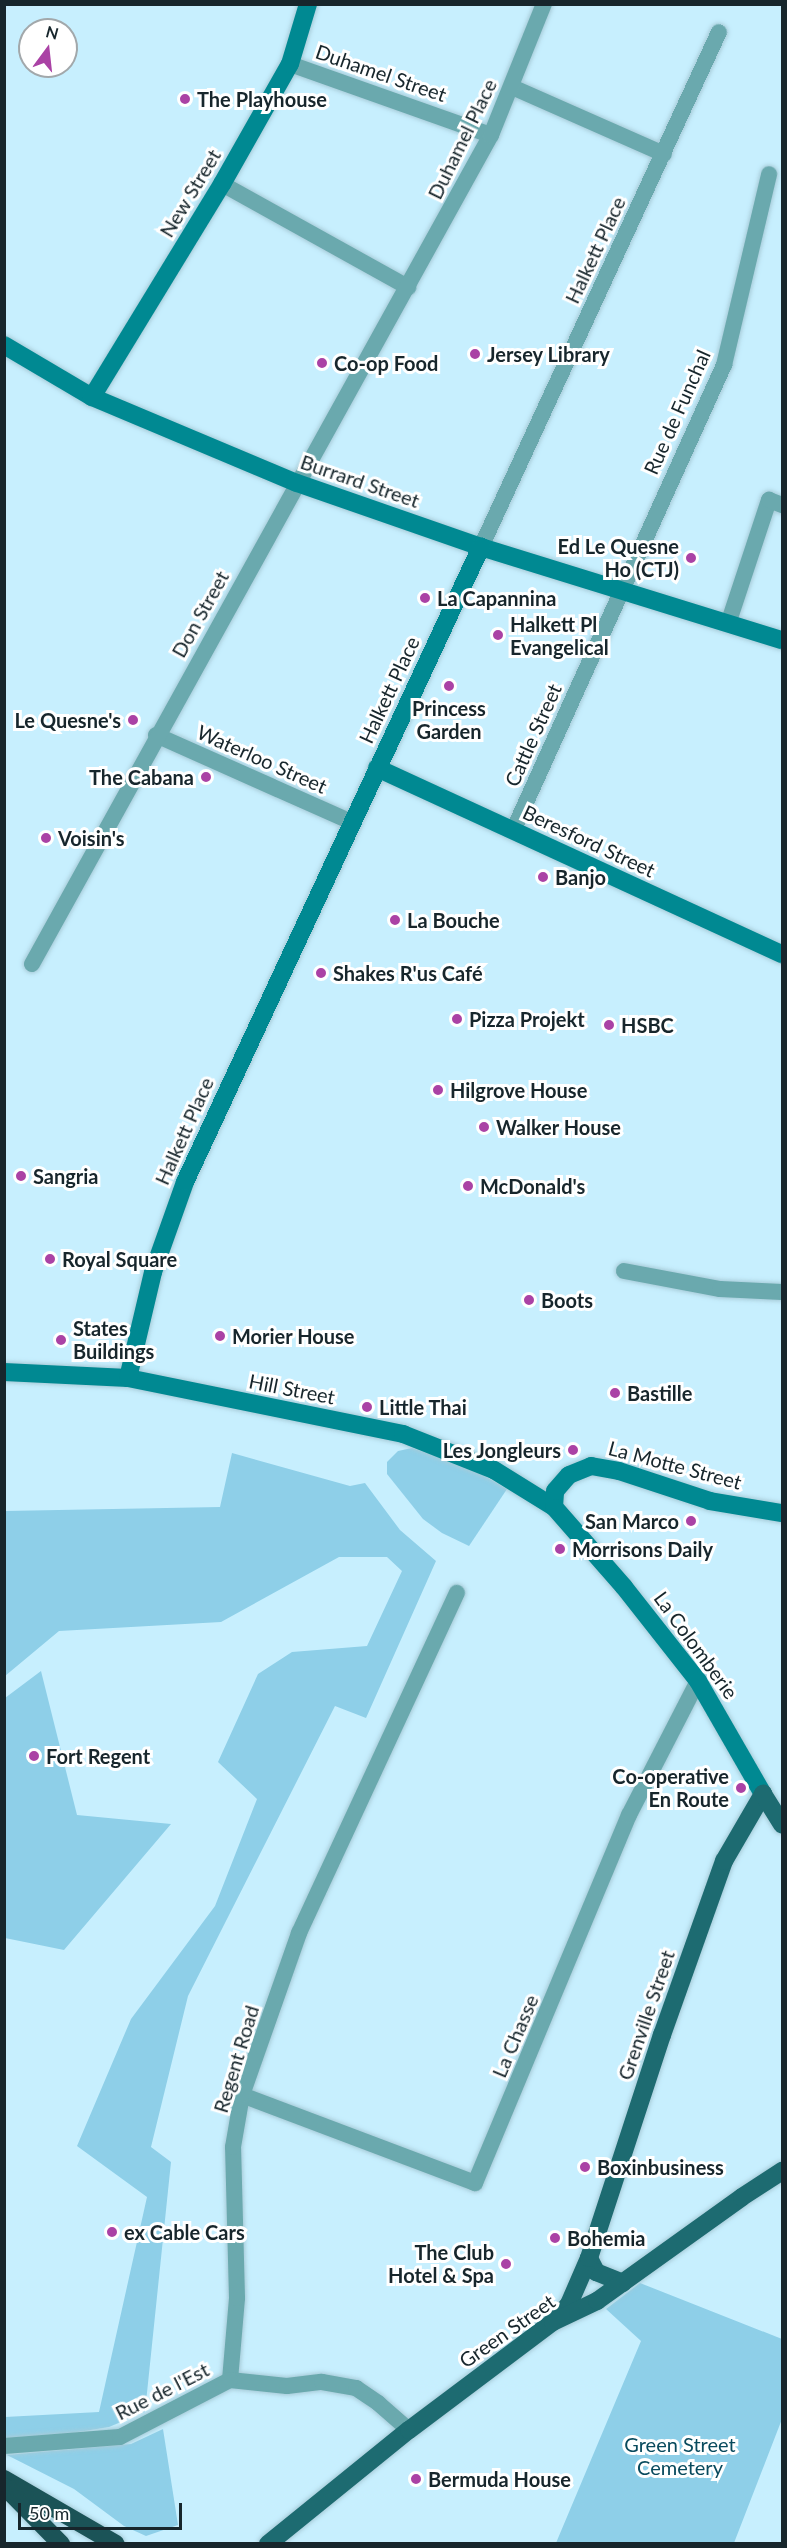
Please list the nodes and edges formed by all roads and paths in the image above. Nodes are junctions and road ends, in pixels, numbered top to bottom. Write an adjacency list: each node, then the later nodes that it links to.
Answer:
1 (308, 4): 4 (main road, New Street)
2 (544, 4): 5 (street, Duhamel Place)
3 (719, 32): 7 (street, Halkett Place)
4 (290, 64): 6 (street, Duhamel Street); 9 (main road, New Street)
5 (512, 87): 6 (street, Duhamel Place); 7 (street)
6 (491, 135): 10 (street, Duhamel Place)
7 (664, 154): 15 (street, Halkett Place)
8 (769, 174): 16 (street, Rue de Funchal)
9 (222, 184): 10 (street); 12 (main road, New Street)
10 (408, 287): 13 (street, Don Street)
11 (4, 345): 12 (main road, Burrard Street)
12 (92, 397): 13 (main road, Burrard Street)
13 (297, 483): 15 (main road, Burrard Street); 19 (street, Don Street)
14 (783, 505): 17 (street)
15 (481, 547): 16 (main road, Burrard Street); 20 (main road, Halkett Place)
16 (621, 590): 17 (main road, Burrard Street); 22 (street, Cattle Street)
17 (728, 624): 18 (main road, Burrard Street)
18 (783, 640)
19 (156, 735): 21 (street, Waterloo Street); 24 (street, Don Street)
20 (377, 768): 21 (main road, Halkett Place); 22 (main road, Beresford Street)
21 (351, 822): 28 (main road, Halkett Place)
22 (513, 831): 23 (main road, Beresford Street)
23 (783, 954)
24 (32, 964)
25 (624, 1271): 26 (street)
26 (783, 1292)
27 (4, 1372): 28 (main road, Hill Street)
28 (128, 1378): 29 (main road, Hill Street)
29 (554, 1507): 30 (main road, La Motte Street); 32 (main road, La Colomberie)
30 (783, 1513)
31 (457, 1593): 35 (street, Regent Road)
32 (698, 1681): 33 (main road, La Colomberie); 35 (street, La Chasse)
33 (763, 1794): 34 (main road, La Colomberie); 37 (main road, Grenville Street)
34 (783, 1824)
35 (242, 2096): 40 (street, Regent Road)
36 (783, 2171): 38 (main road, Green Street)
37 (589, 2258): 38 (main road); 39 (main road, Grenville Street)
38 (623, 2283): 39 (main road, Green Street)
39 (553, 2322): 41 (main road, Green Street)
40 (230, 2380): 41 (street); 42 (street, Rue de l'Est)
41 (408, 2430): 47 (main road, Green Street)
42 (4, 2446)
43 (4, 2479): 46 (highway)
44 (4, 2486): 45 (highway)
45 (61, 2544)
46 (116, 2544)
47 (268, 2544)

